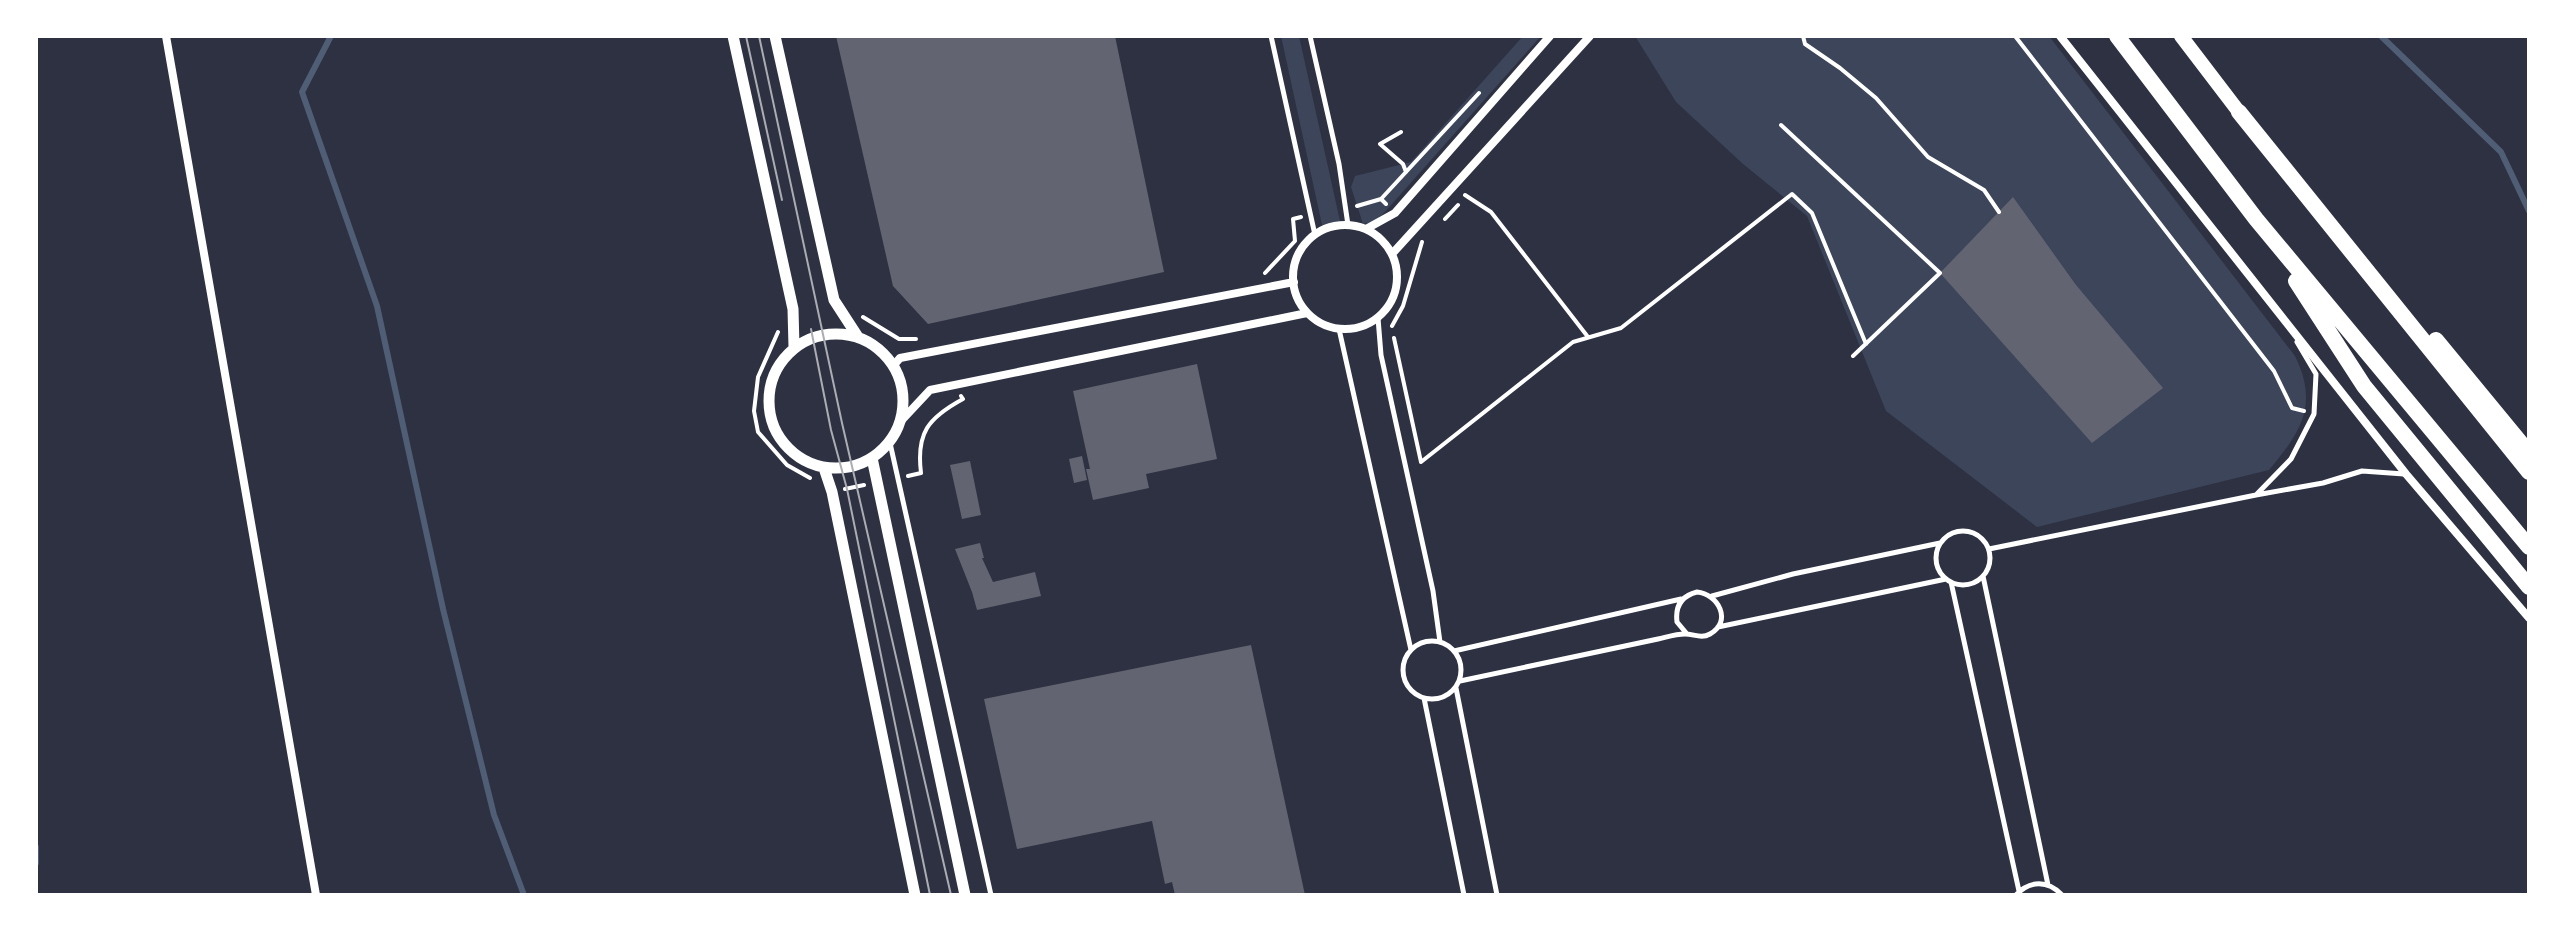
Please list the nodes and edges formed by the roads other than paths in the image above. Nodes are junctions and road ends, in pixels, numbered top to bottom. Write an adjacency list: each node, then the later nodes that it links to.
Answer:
1 (166, 36): 54 (street)
2 (733, 36): 23 (street)
3 (775, 36): 22 (street)
4 (1271, 36): 15 (lane)
5 (1310, 36): 13 (lane)
6 (1550, 36): 14 (street)
7 (1590, 36): 16 (street)
8 (2060, 36): 20 (street)
9 (2117, 36): 12 (highway)
10 (2181, 36): 11 (main road)
11 (2239, 112): 24 (highway); 32 (highway)
12 (2256, 219): 36 (highway); 40 (highway)
13 (1348, 225): 14 (street); 15 (street)
14 (1366, 229): 16 (street)
15 (1315, 235): 17 (street)
16 (1392, 254): 19 (street)
17 (1294, 282): 18 (street); 25 (street)
18 (1307, 313): 21 (street); 26 (street)
19 (1378, 318): 21 (street); 46 (lane)
20 (2285, 320): 33 (street); 34 (lane)
21 (1339, 329): 47 (lane)
22 (858, 337): 23 (street); 25 (street)
23 (794, 347): 31 (street)
24 (2447, 352): 27 (highway); 29 (highway)
25 (893, 366): 26 (street)
26 (901, 421): 28 (street)
27 (2529, 436)
28 (890, 443): 30 (street); 57 (lane)
29 (2529, 453)
30 (872, 458): 31 (street); 56 (street)
31 (824, 468): 55 (street)
32 (2529, 472)
33 (2406, 474): 34 (lane); 43 (street)
34 (2256, 495): 37 (lane)
35 (1940, 543): 37 (lane); 39 (lane); 41 (lane)
36 (2529, 547)
37 (1989, 549): 38 (lane)
38 (1983, 576): 39 (lane); 52 (lane)
39 (1949, 581): 44 (lane); 53 (lane)
40 (2529, 587)
41 (1712, 596): 42 (lane); 44 (lane)
42 (1682, 599): 45 (lane); 48 (lane)
43 (2529, 618)
44 (1717, 628): 45 (lane)
45 (1687, 634): 49 (lane)
46 (1440, 642): 47 (lane); 48 (lane)
47 (1411, 650): 51 (lane)
48 (1454, 651): 49 (lane)
49 (1460, 681): 50 (lane)
50 (1456, 688): 51 (lane); 59 (lane)
51 (1424, 698): 58 (lane)
52 (2048, 885): 53 (lane); 60 (lane)
53 (2018, 893)
54 (316, 895)
55 (915, 895)
56 (965, 895)
57 (991, 895)
58 (1464, 895)
59 (1497, 895)
60 (2062, 895)

